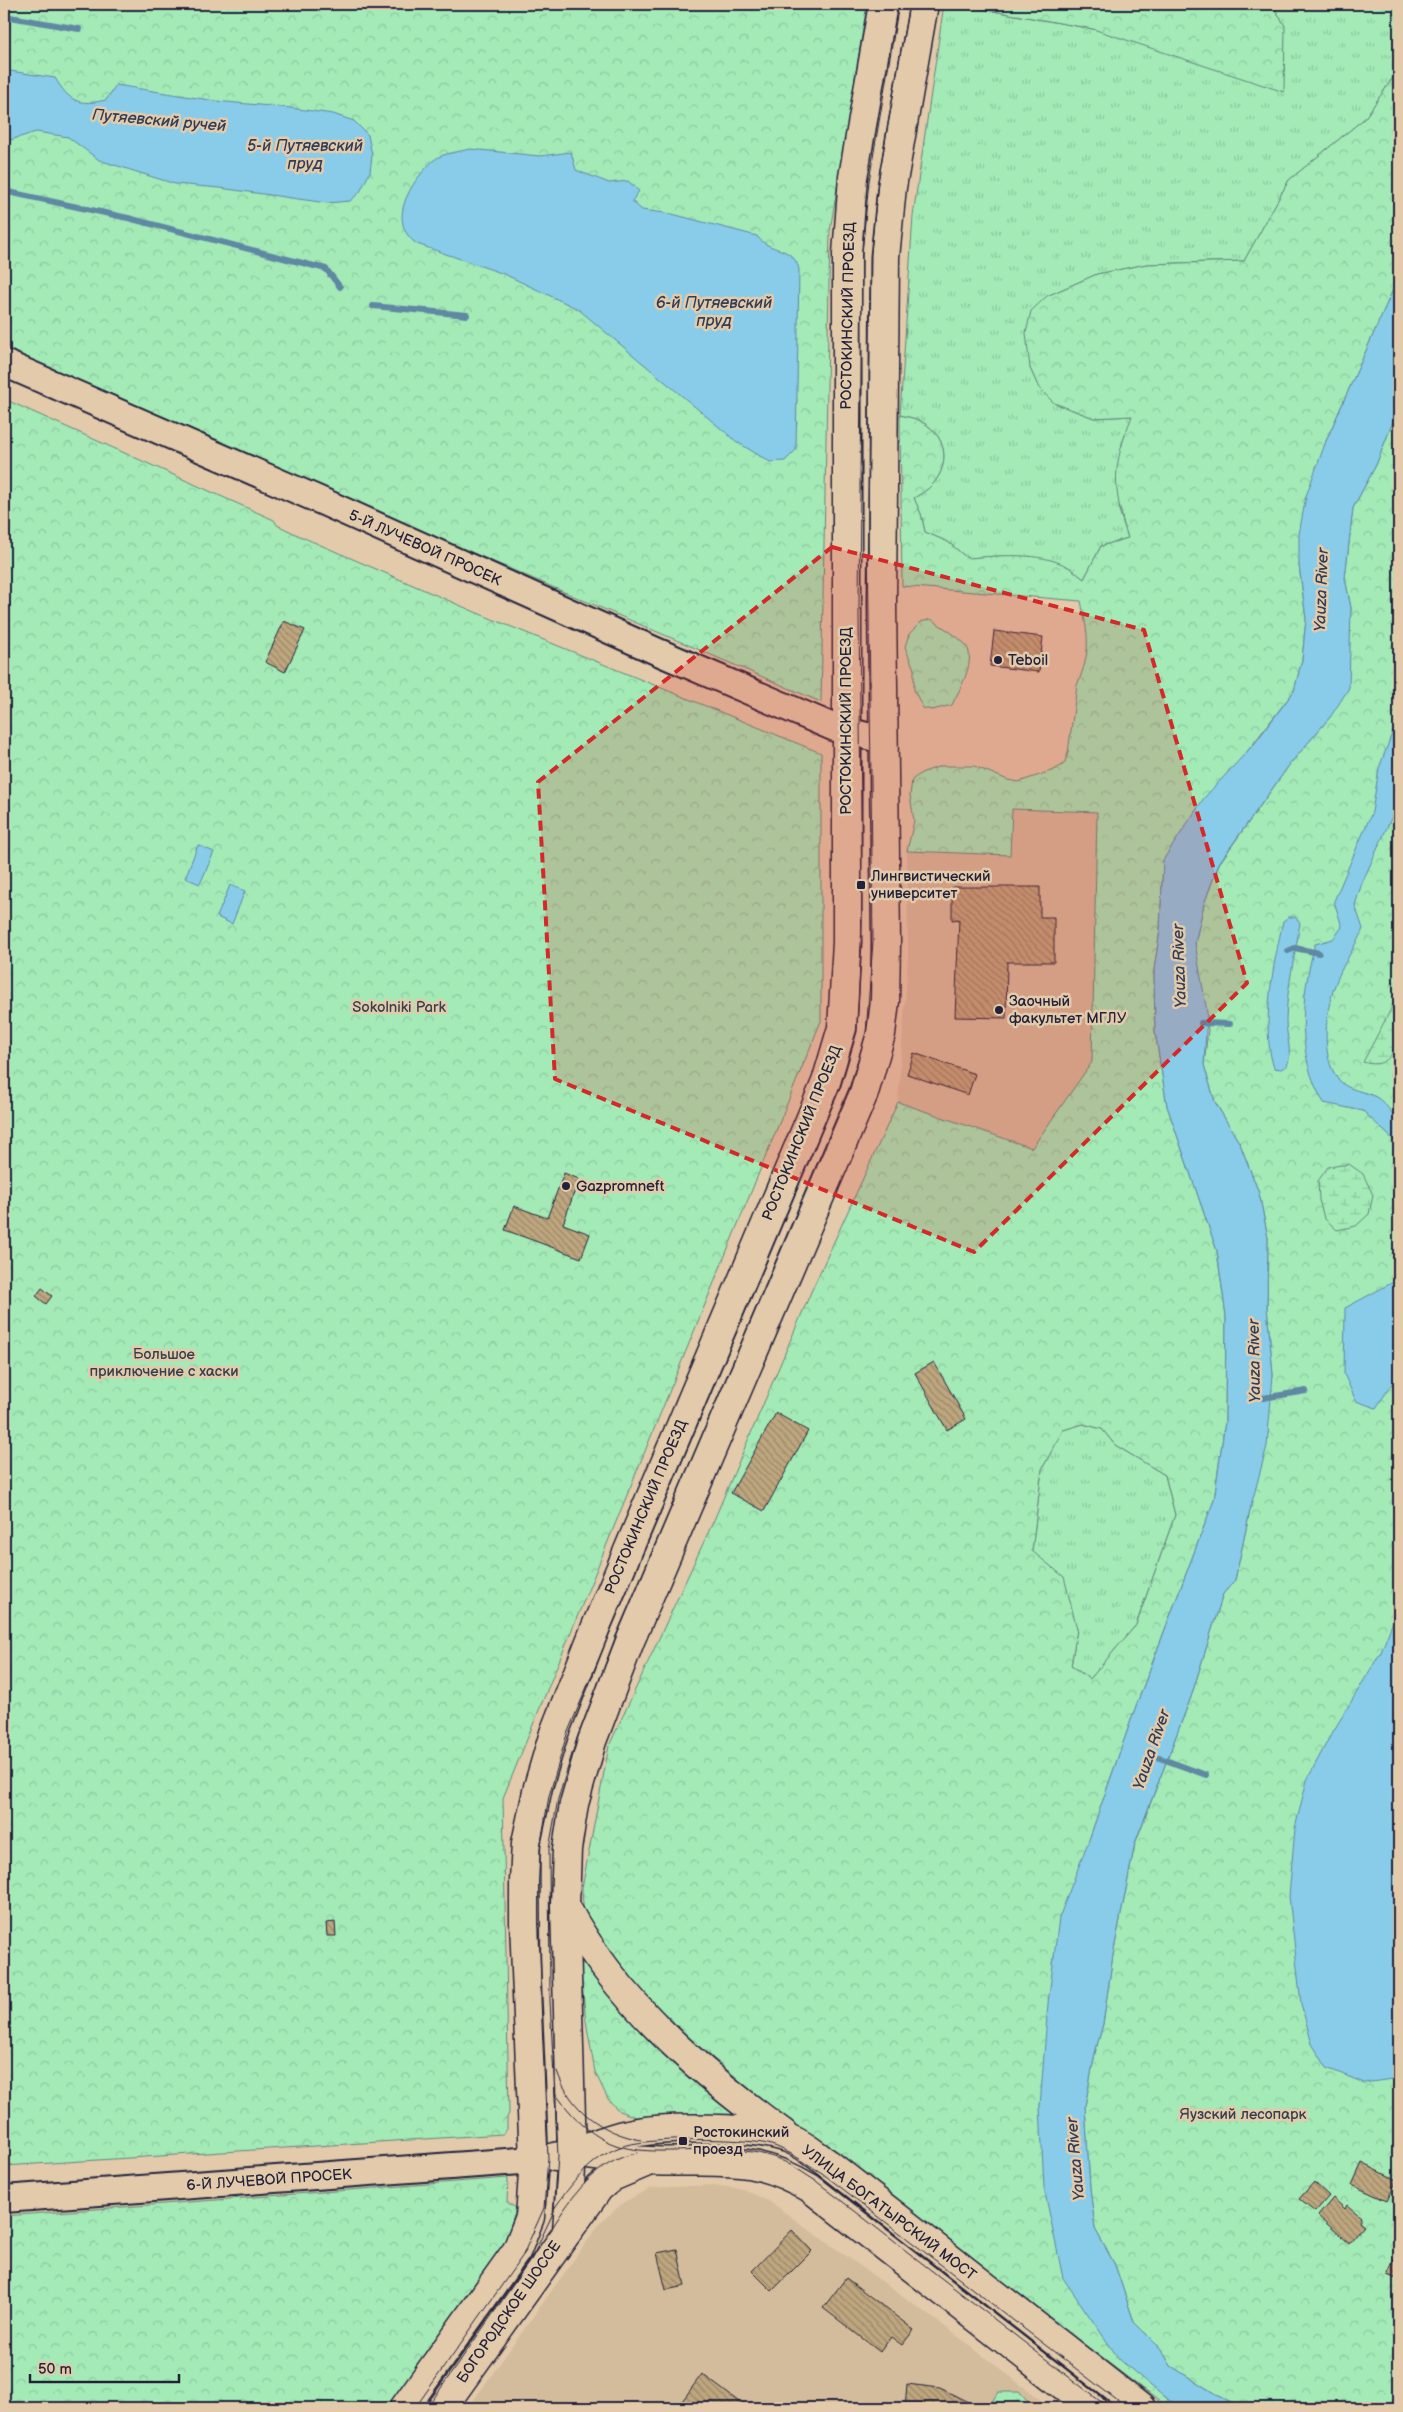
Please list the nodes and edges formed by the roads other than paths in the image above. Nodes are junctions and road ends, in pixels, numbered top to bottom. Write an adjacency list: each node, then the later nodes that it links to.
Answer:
1 (883, 4): 4 (main road, РОСТОКИНСКИЙ ПРОЕЗД)
2 (924, 4): 5 (main road)
3 (4, 364): 4 (street, 5-Й ЛУЧЕВОЙ ПРОСЕК)
4 (846, 731): 5 (street, 5-Й ЛУЧЕВОЙ ПРОСЕК); 9 (main road, РОСТОКИНСКИЙ ПРОЕЗД)
5 (883, 740): 6 (main road)
6 (565, 1905): 7 (main road); 8 (main road)
7 (793, 2140): 8 (main road, УЛИЦА БОГАТЫРСКИЙ МОСТ); 16 (main road, УЛИЦА БОГАТЫРСКИЙ МОСТ)
8 (572, 2153): 9 (main road); 10 (main road, УЛИЦА БОГАТЫРСКИЙ МОСТ); 12 (main road, БОГОРОДСКОЕ ШОССЕ)
9 (534, 2160): 11 (street, 6-Й ЛУЧЕВОЙ ПРОСЕК); 13 (main road, БОГОРОДСКОЕ ШОССЕ)
10 (652, 2161): 12 (main road); 15 (main road, УЛИЦА БОГАТЫРСКИЙ МОСТ)
11 (4, 2199)
12 (567, 2232): 14 (main road, БОГОРОДСКОЕ ШОССЕ)
13 (404, 2408)
14 (442, 2408)
15 (1092, 2408)
16 (1142, 2408)

